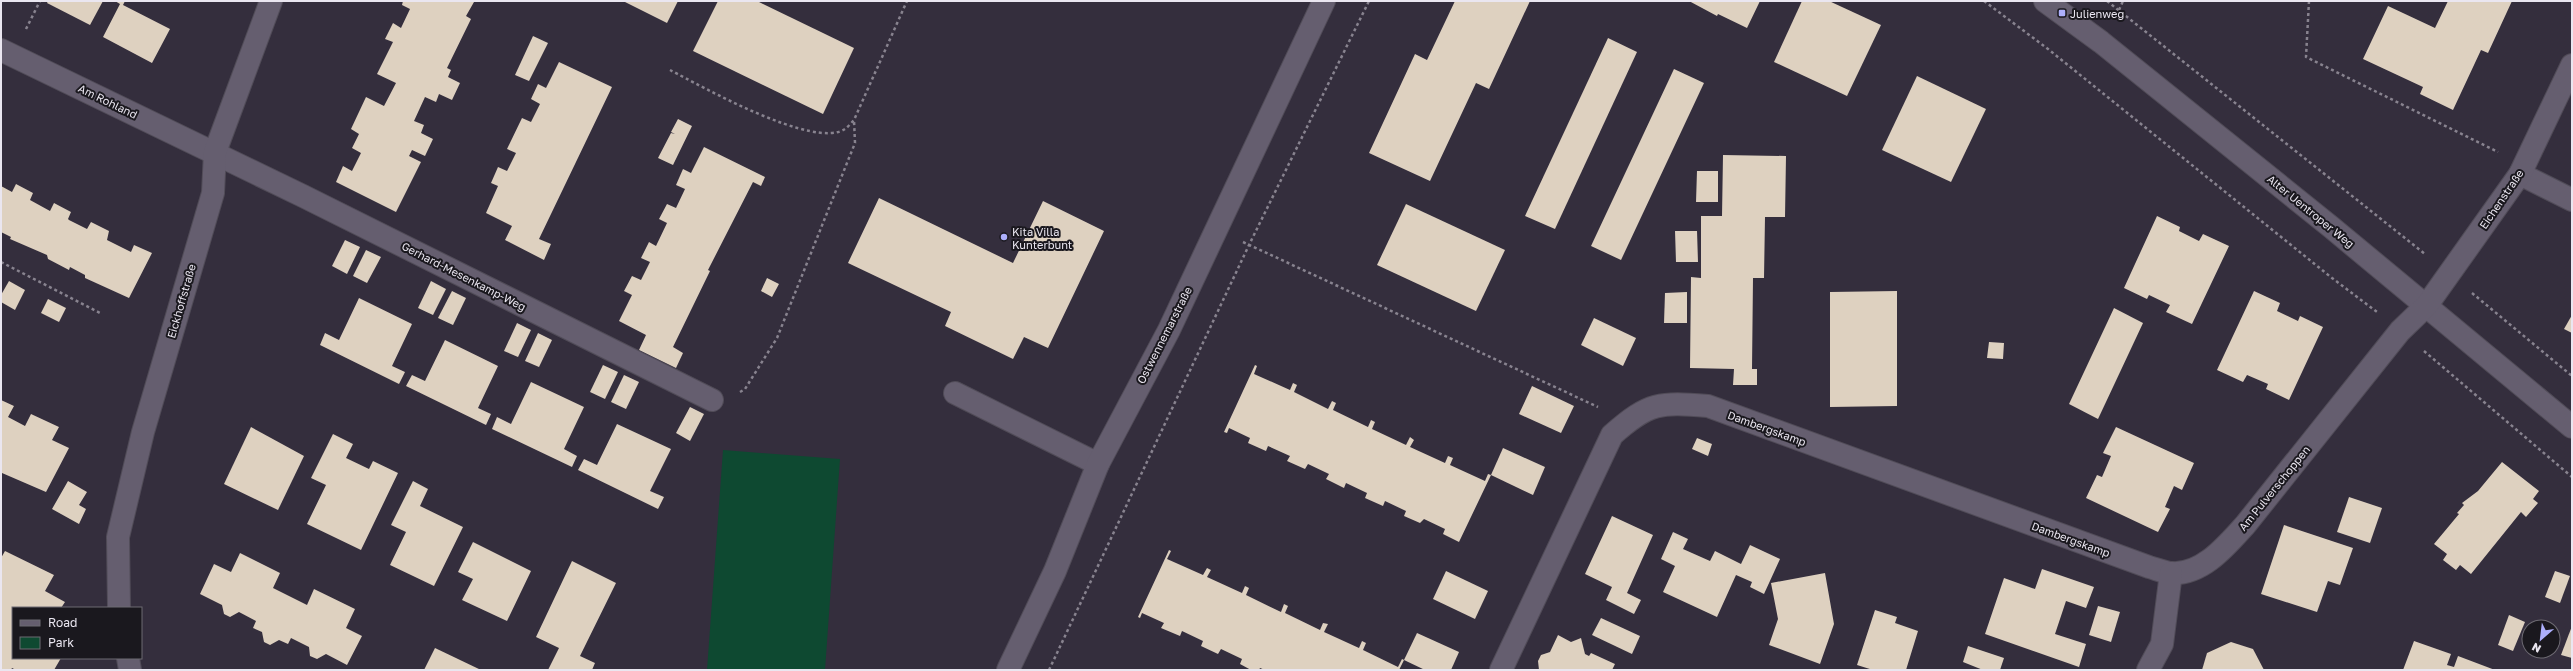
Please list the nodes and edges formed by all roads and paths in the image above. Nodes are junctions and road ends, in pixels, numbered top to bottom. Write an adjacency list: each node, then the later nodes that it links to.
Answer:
1 (271, 1): 15 (street, Eickhoffstraße)
2 (907, 1): 14 (path)
3 (1324, 1): 18 (street, Ostwennemarstraße)
4 (1369, 1): 19 (path)
5 (1984, 1): 24 (path)
6 (2045, 1): 22 (street, Alter Uentroper Weg)
7 (2107, 1): 10 (path)
8 (2123, 1): 10 (path)
9 (2309, 1): 16 (path)
10 (2119, 10): 21 (path)
11 (1, 50): 15 (street, Am Rohland)
12 (2572, 65): 16 (street, Eichenstraße)
13 (670, 70): 14 (path)
14 (854, 120): 27 (path)
15 (215, 152): 27 (street, Gerhard-Mesenkamp-Weg); 33 (street, Eickhoffstraße)
16 (2522, 170): 17 (street); 21 (street, Eichenstraße)
17 (2572, 200)
18 (1215, 230): 19 (path); 30 (street, Ostwennemarstraße)
19 (1249, 245): 28 (path); 37 (path)
20 (1, 262): 23 (path)
21 (2449, 273): 22 (street, Eichenstraße); 25 (path)
22 (2427, 305): 24 (street, Am Pulverschoppen); 29 (street, Alter Uentroper Weg)
23 (100, 312)
24 (2400, 331): 31 (path); 32 (street, Am Pulverschoppen)
25 (2572, 376)
26 (955, 393): 30 (street)
27 (712, 400)
28 (1628, 421): 32 (street, Dambergskamp); 38 (street, Dambergskamp)
29 (2572, 427)
30 (1098, 464): 36 (street, Ostwennemarstraße)
31 (2572, 477)
32 (2171, 573): 39 (street)
33 (119, 607)
34 (128, 659): 35 (street)
35 (130, 670)
36 (1008, 670)
37 (1049, 670)
38 (1501, 670)
39 (2148, 670)

